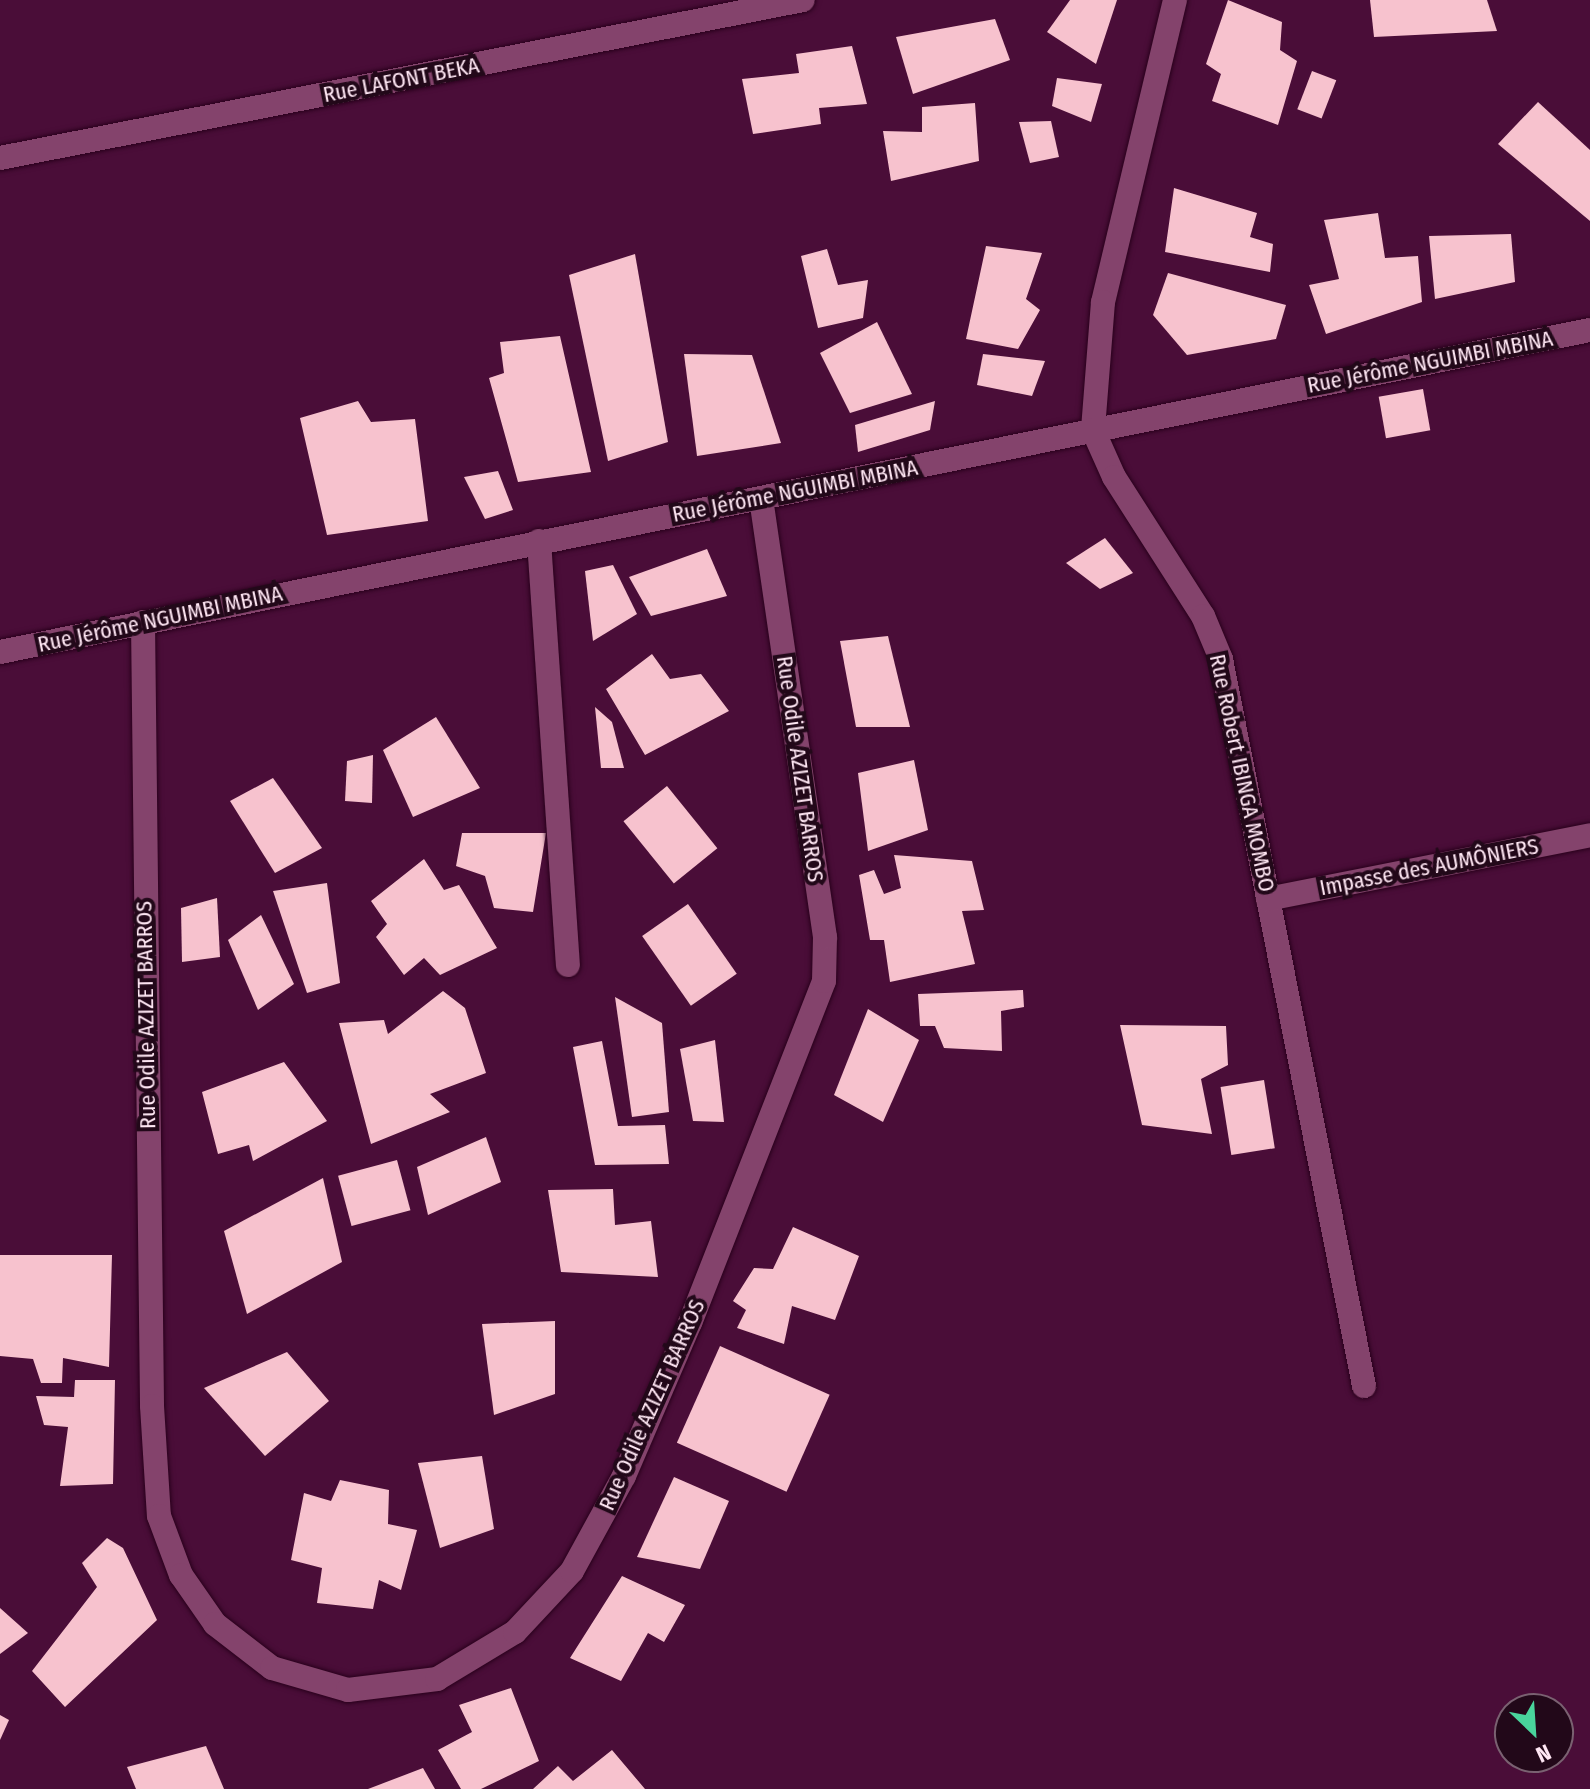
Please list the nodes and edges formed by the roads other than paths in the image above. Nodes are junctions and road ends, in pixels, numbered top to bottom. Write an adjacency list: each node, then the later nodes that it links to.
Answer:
1 (803, 0): 3 (street, Rue LAFONT BEKA)
2 (1175, 0): 5 (street, Rue Robert IBINGA MOMBO)
3 (0, 158)
4 (1590, 330): 5 (street, Rue Jérôme NGUIMBI MBINA)
5 (1093, 430): 6 (street, Rue Jérôme NGUIMBI MBINA); 11 (street, Rue Robert IBINGA MOMBO)
6 (761, 499): 7 (street, Rue Jérôme NGUIMBI MBINA); 8 (street, Rue Odile AZIZET BARROS)
7 (539, 541): 8 (street, Rue Jérôme NGUIMBI MBINA); 12 (street)
8 (143, 622): 9 (street, Rue Jérôme NGUIMBI MBINA)
9 (0, 652)
10 (1590, 835): 11 (street, Impasse des AUMÔNIERS)
11 (1268, 899): 13 (street, Rue Robert IBINGA MOMBO)
12 (568, 965)
13 (1364, 1386)

